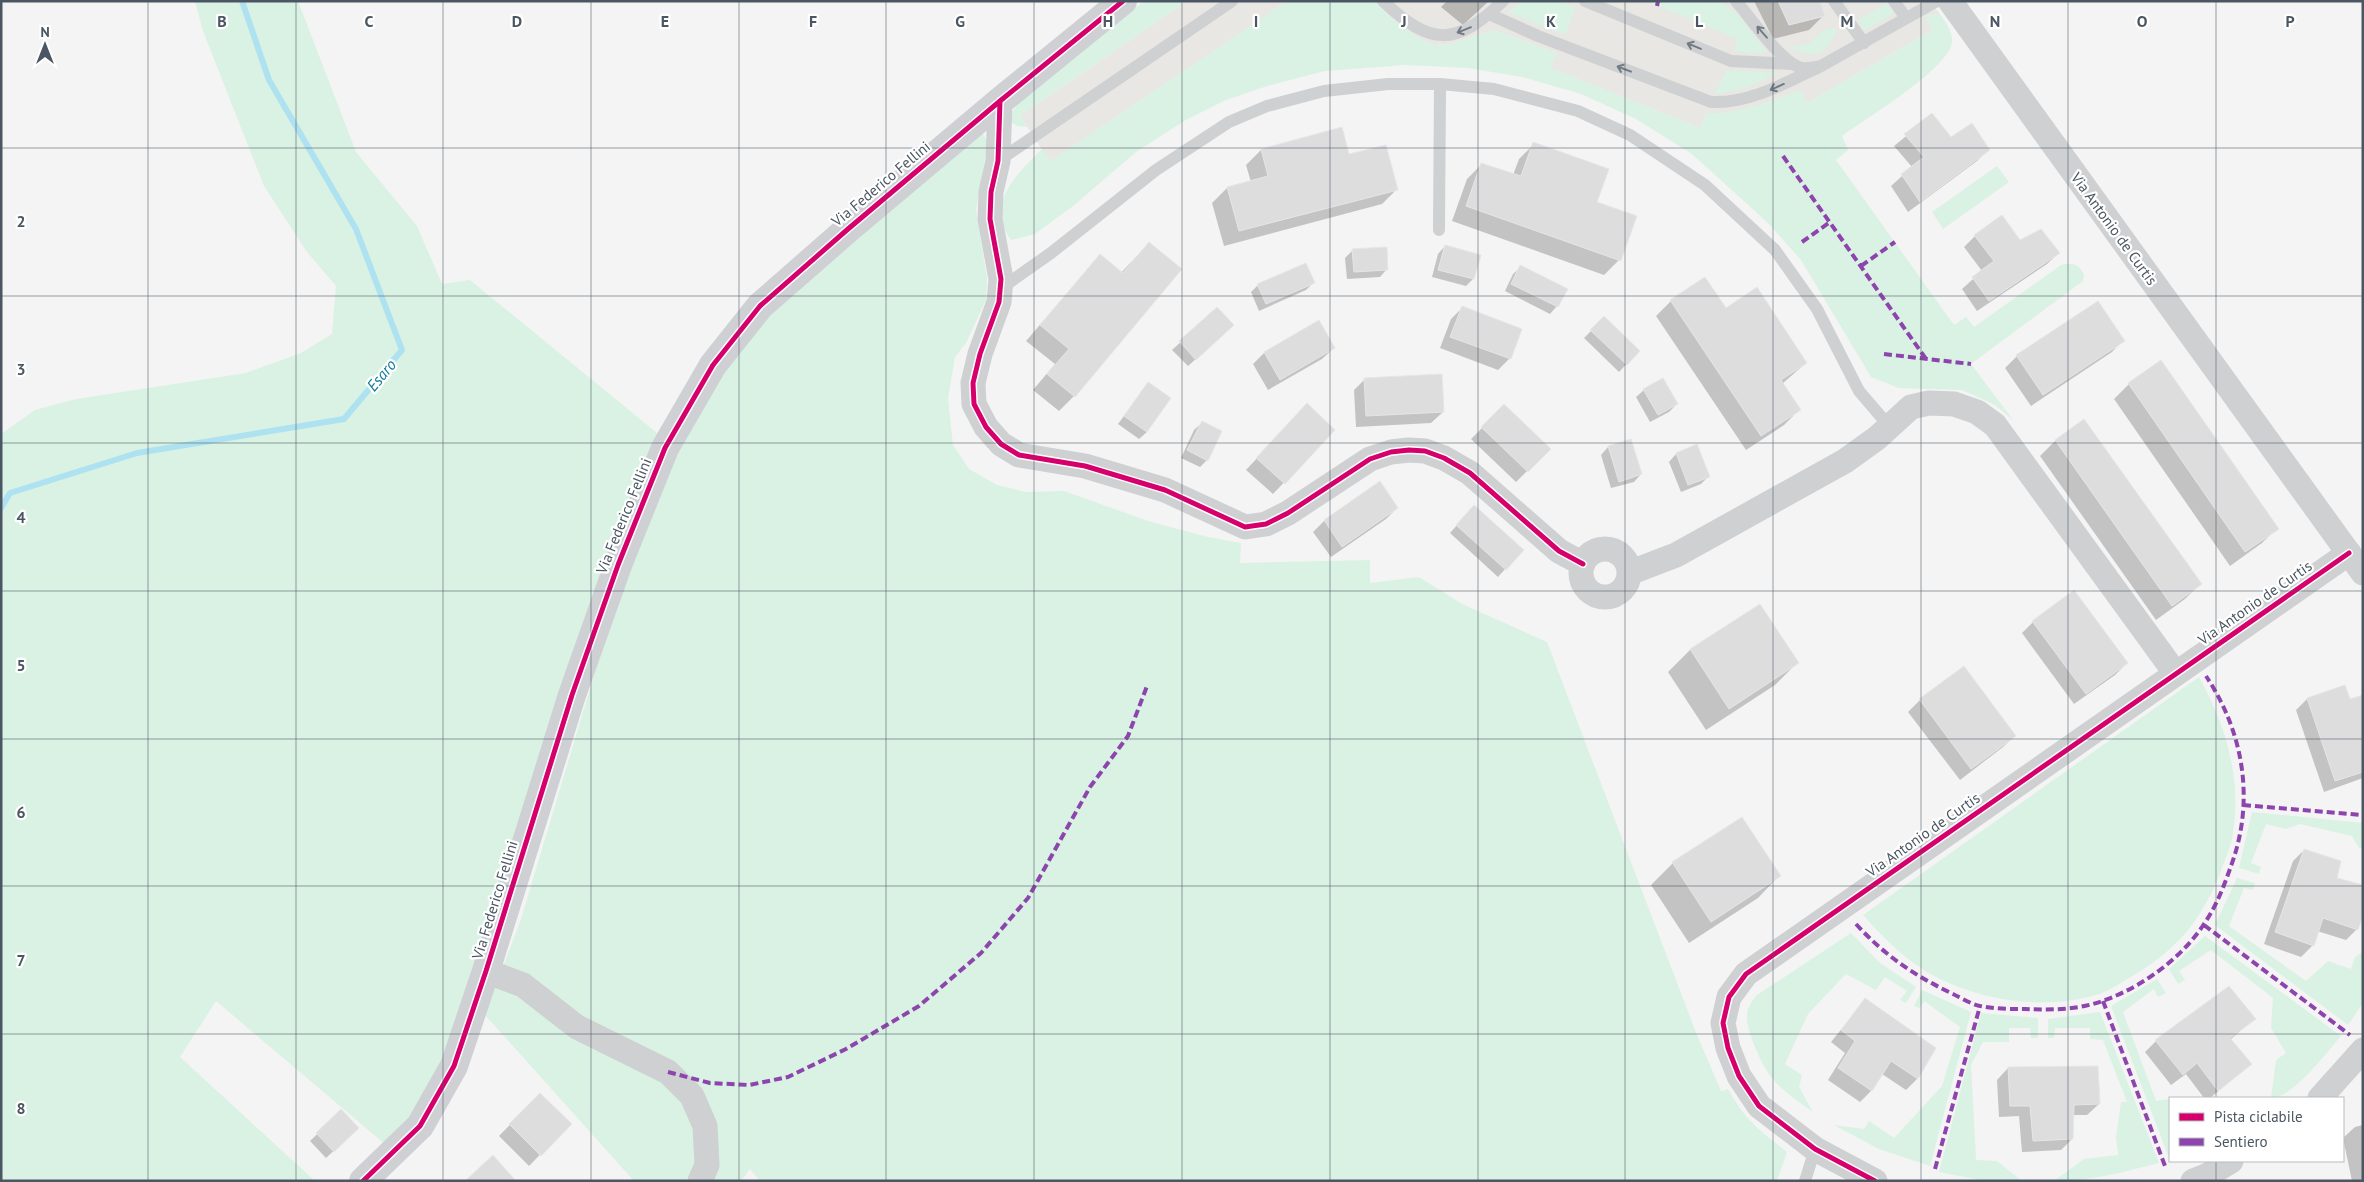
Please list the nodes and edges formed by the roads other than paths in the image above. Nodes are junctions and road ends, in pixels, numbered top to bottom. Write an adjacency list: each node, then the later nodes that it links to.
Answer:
1 (1123, 1): 17 (street, Via Federico Fellini)
2 (1232, 1): 18 (lane)
3 (1383, 1): 11 (lane, one-way to 3)
4 (1503, 1): 11 (lane)
5 (1585, 1): 14 (lane, one-way to 5)
6 (1736, 1): 14 (lane, one-way to 6)
7 (1834, 1): 13 (lane)
8 (1894, 1): 12 (lane)
9 (1937, 1): 12 (lane)
10 (1950, 1): 22 (street, Via Antonio de Curtis)
11 (1489, 14): 15 (lane, one-way to 11)
12 (1906, 18): 13 (lane)
13 (1864, 43): 15 (lane)
14 (1793, 64): 15 (lane)
15 (1821, 66)
16 (1440, 84): 19 (lane); 20 (lane); 21 (lane)
17 (1000, 101): 18 (street); 26 (street, Via Federico Fellini)
18 (998, 161): 20 (street)
19 (1439, 230)
20 (1000, 289): 23 (street)
21 (1890, 426): 24 (street); 25 (street)
22 (2356, 563): 25 (street, Via Antonio de Curtis)
23 (1583, 564): 24 (street); 24 (street)
24 (1629, 574)
25 (2176, 674): 29 (street, Via Antonio de Curtis)
26 (486, 971): 31 (street, Via Federico Fellini); 32 (street)
27 (2363, 1050): 28 (street)
28 (2321, 1097)
29 (1815, 1149): 33 (lane); 34 (street, Via Antonio de Curtis)
30 (2229, 1162): 35 (street)
31 (364, 1181)
32 (700, 1181)
33 (1804, 1181)
34 (1875, 1181)
35 (2193, 1181)

